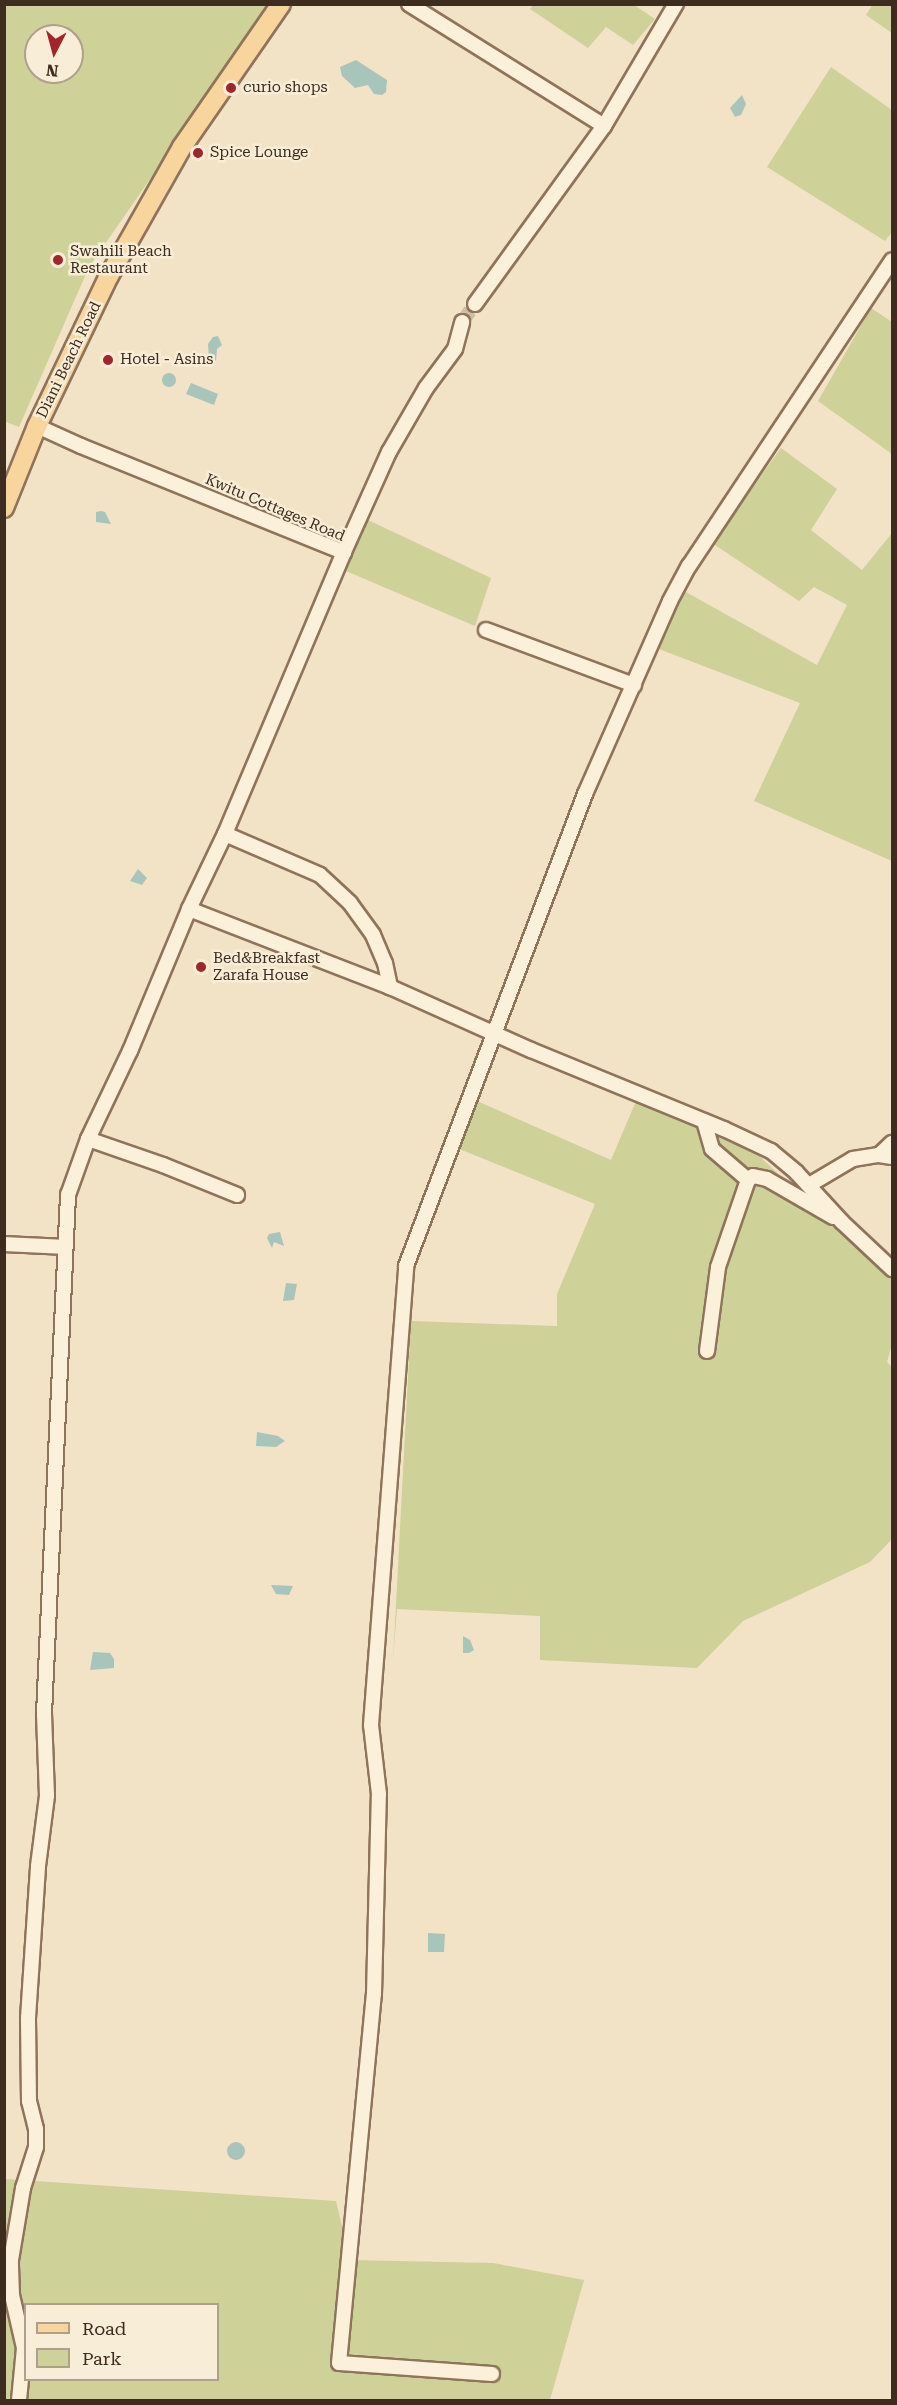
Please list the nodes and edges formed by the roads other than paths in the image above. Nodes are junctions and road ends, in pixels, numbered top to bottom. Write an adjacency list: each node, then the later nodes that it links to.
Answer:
1 (281, 4): 8 (main road, Diani Beach Road)
2 (409, 4): 4 (street)
3 (676, 4): 4 (street)
4 (604, 126): 6 (street)
5 (892, 260): 12 (street)
6 (475, 304)
7 (462, 322): 10 (street)
8 (38, 426): 9 (main road, Diani Beach Road); 10 (street, Kwitu Cottages Road)
9 (4, 508)
10 (344, 552): 13 (street, Kwitu Cottages Road)
11 (486, 630): 12 (street)
12 (634, 685): 16 (street)
13 (230, 836): 14 (street, Kwitu Cottages Road); 15 (street)
14 (189, 909): 15 (street); 18 (street, Kwitu Cottages Road)
15 (390, 987): 16 (street)
16 (496, 1033): 17 (street); 29 (street)
17 (704, 1121): 21 (street); 22 (street)
18 (88, 1139): 23 (street); 26 (street, Kwitu Cottages Road)
19 (892, 1143): 20 (street)
20 (886, 1156): 22 (street)
21 (748, 1180): 24 (street); 28 (street)
22 (809, 1185): 24 (street)
23 (237, 1195)
24 (842, 1222): 27 (street)
25 (4, 1244): 26 (street)
26 (65, 1247): 30 (street, Kwitu Cottages Road)
27 (892, 1269)
28 (707, 1351)
29 (492, 2374)
30 (19, 2400)

